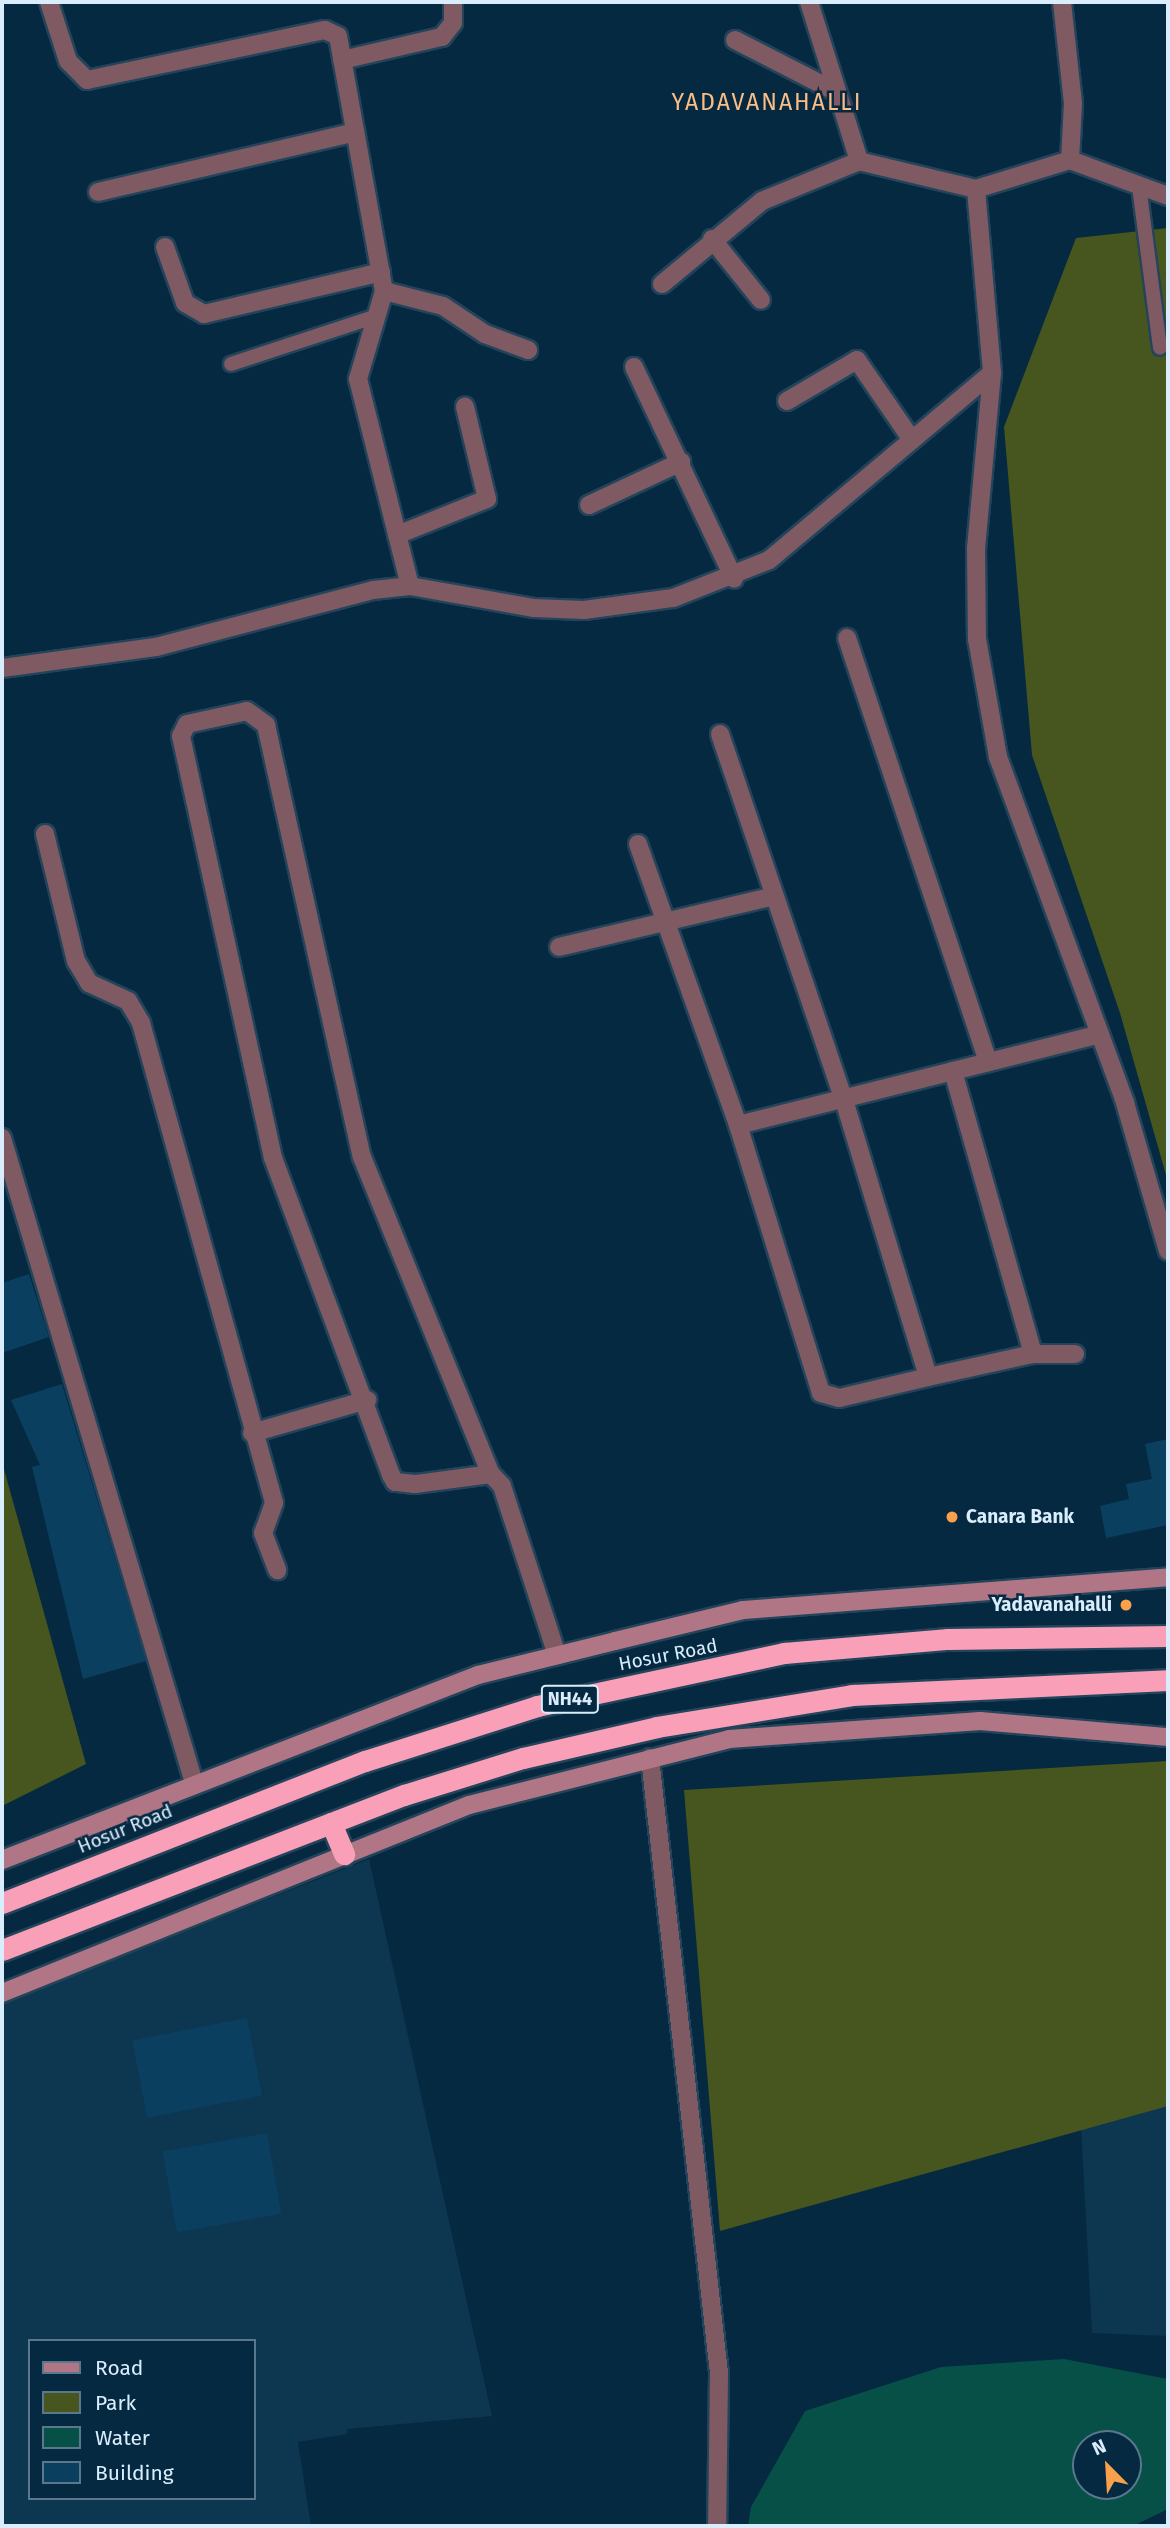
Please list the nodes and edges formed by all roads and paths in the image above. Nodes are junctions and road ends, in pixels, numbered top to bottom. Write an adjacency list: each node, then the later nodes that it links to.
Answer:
1 (49, 2): 6 (street)
2 (453, 2): 6 (street)
3 (809, 2): 7 (street)
4 (1062, 2): 9 (street)
5 (735, 40): 7 (street)
6 (342, 61): 8 (street)
7 (836, 92): 10 (street)
8 (355, 132): 13 (street); 17 (street)
9 (1070, 160): 11 (street); 12 (street)
10 (859, 161): 12 (street); 15 (street)
11 (1139, 186): 14 (street); 22 (lane)
12 (976, 189): 26 (street)
13 (98, 192)
14 (1168, 196)
15 (712, 239): 18 (street); 20 (street)
16 (165, 247): 17 (street)
17 (381, 272): 19 (street)
18 (662, 284)
19 (384, 291): 21 (street); 23 (street)
20 (761, 300)
21 (374, 317): 24 (lane); 32 (street)
22 (1160, 348)
23 (528, 350)
24 (231, 364)
25 (634, 367): 30 (street)
26 (992, 373): 29 (street); 43 (street)
27 (787, 401): 29 (street)
28 (465, 407): 32 (street)
29 (912, 440): 33 (street)
30 (681, 462): 31 (street); 33 (street)
31 (589, 505)
32 (397, 535): 34 (street)
33 (734, 579): 34 (street)
34 (410, 586): 36 (street)
35 (847, 638): 44 (street)
36 (2, 668)
37 (720, 734): 40 (street)
38 (45, 834): 54 (street)
39 (638, 844): 41 (street)
40 (774, 896): 41 (street); 46 (street)
41 (667, 925): 42 (street); 47 (street)
42 (559, 947)
43 (1100, 1034): 44 (street); 49 (street)
44 (988, 1062): 45 (street)
45 (953, 1071): 46 (street); 50 (street)
46 (844, 1100): 47 (street); 52 (street)
47 (738, 1125): 52 (street)
48 (2, 1138): 63 (street)
49 (1168, 1251)
50 (1033, 1354): 51 (street); 52 (street)
51 (1075, 1354)
52 (928, 1377)
53 (367, 1399): 54 (street); 55 (street); 55 (street)
54 (252, 1433): 56 (street)
55 (491, 1474): 59 (street)
56 (278, 1570)
57 (1168, 1577): 59 (street)
58 (1168, 1636): 67 (highway, Hosur Road / NH44)
59 (557, 1655): 63 (street)
60 (1168, 1680): 64 (highway, NH44)
61 (1168, 1737): 62 (street)
62 (650, 1758): 65 (street); 70 (street)
63 (194, 1783): 66 (street)
64 (331, 1823): 65 (highway); 68 (highway, NH44)
65 (344, 1854): 69 (street)
66 (2, 1860)
67 (2, 1903)
68 (2, 1950)
69 (2, 1993)
70 (717, 2526)

